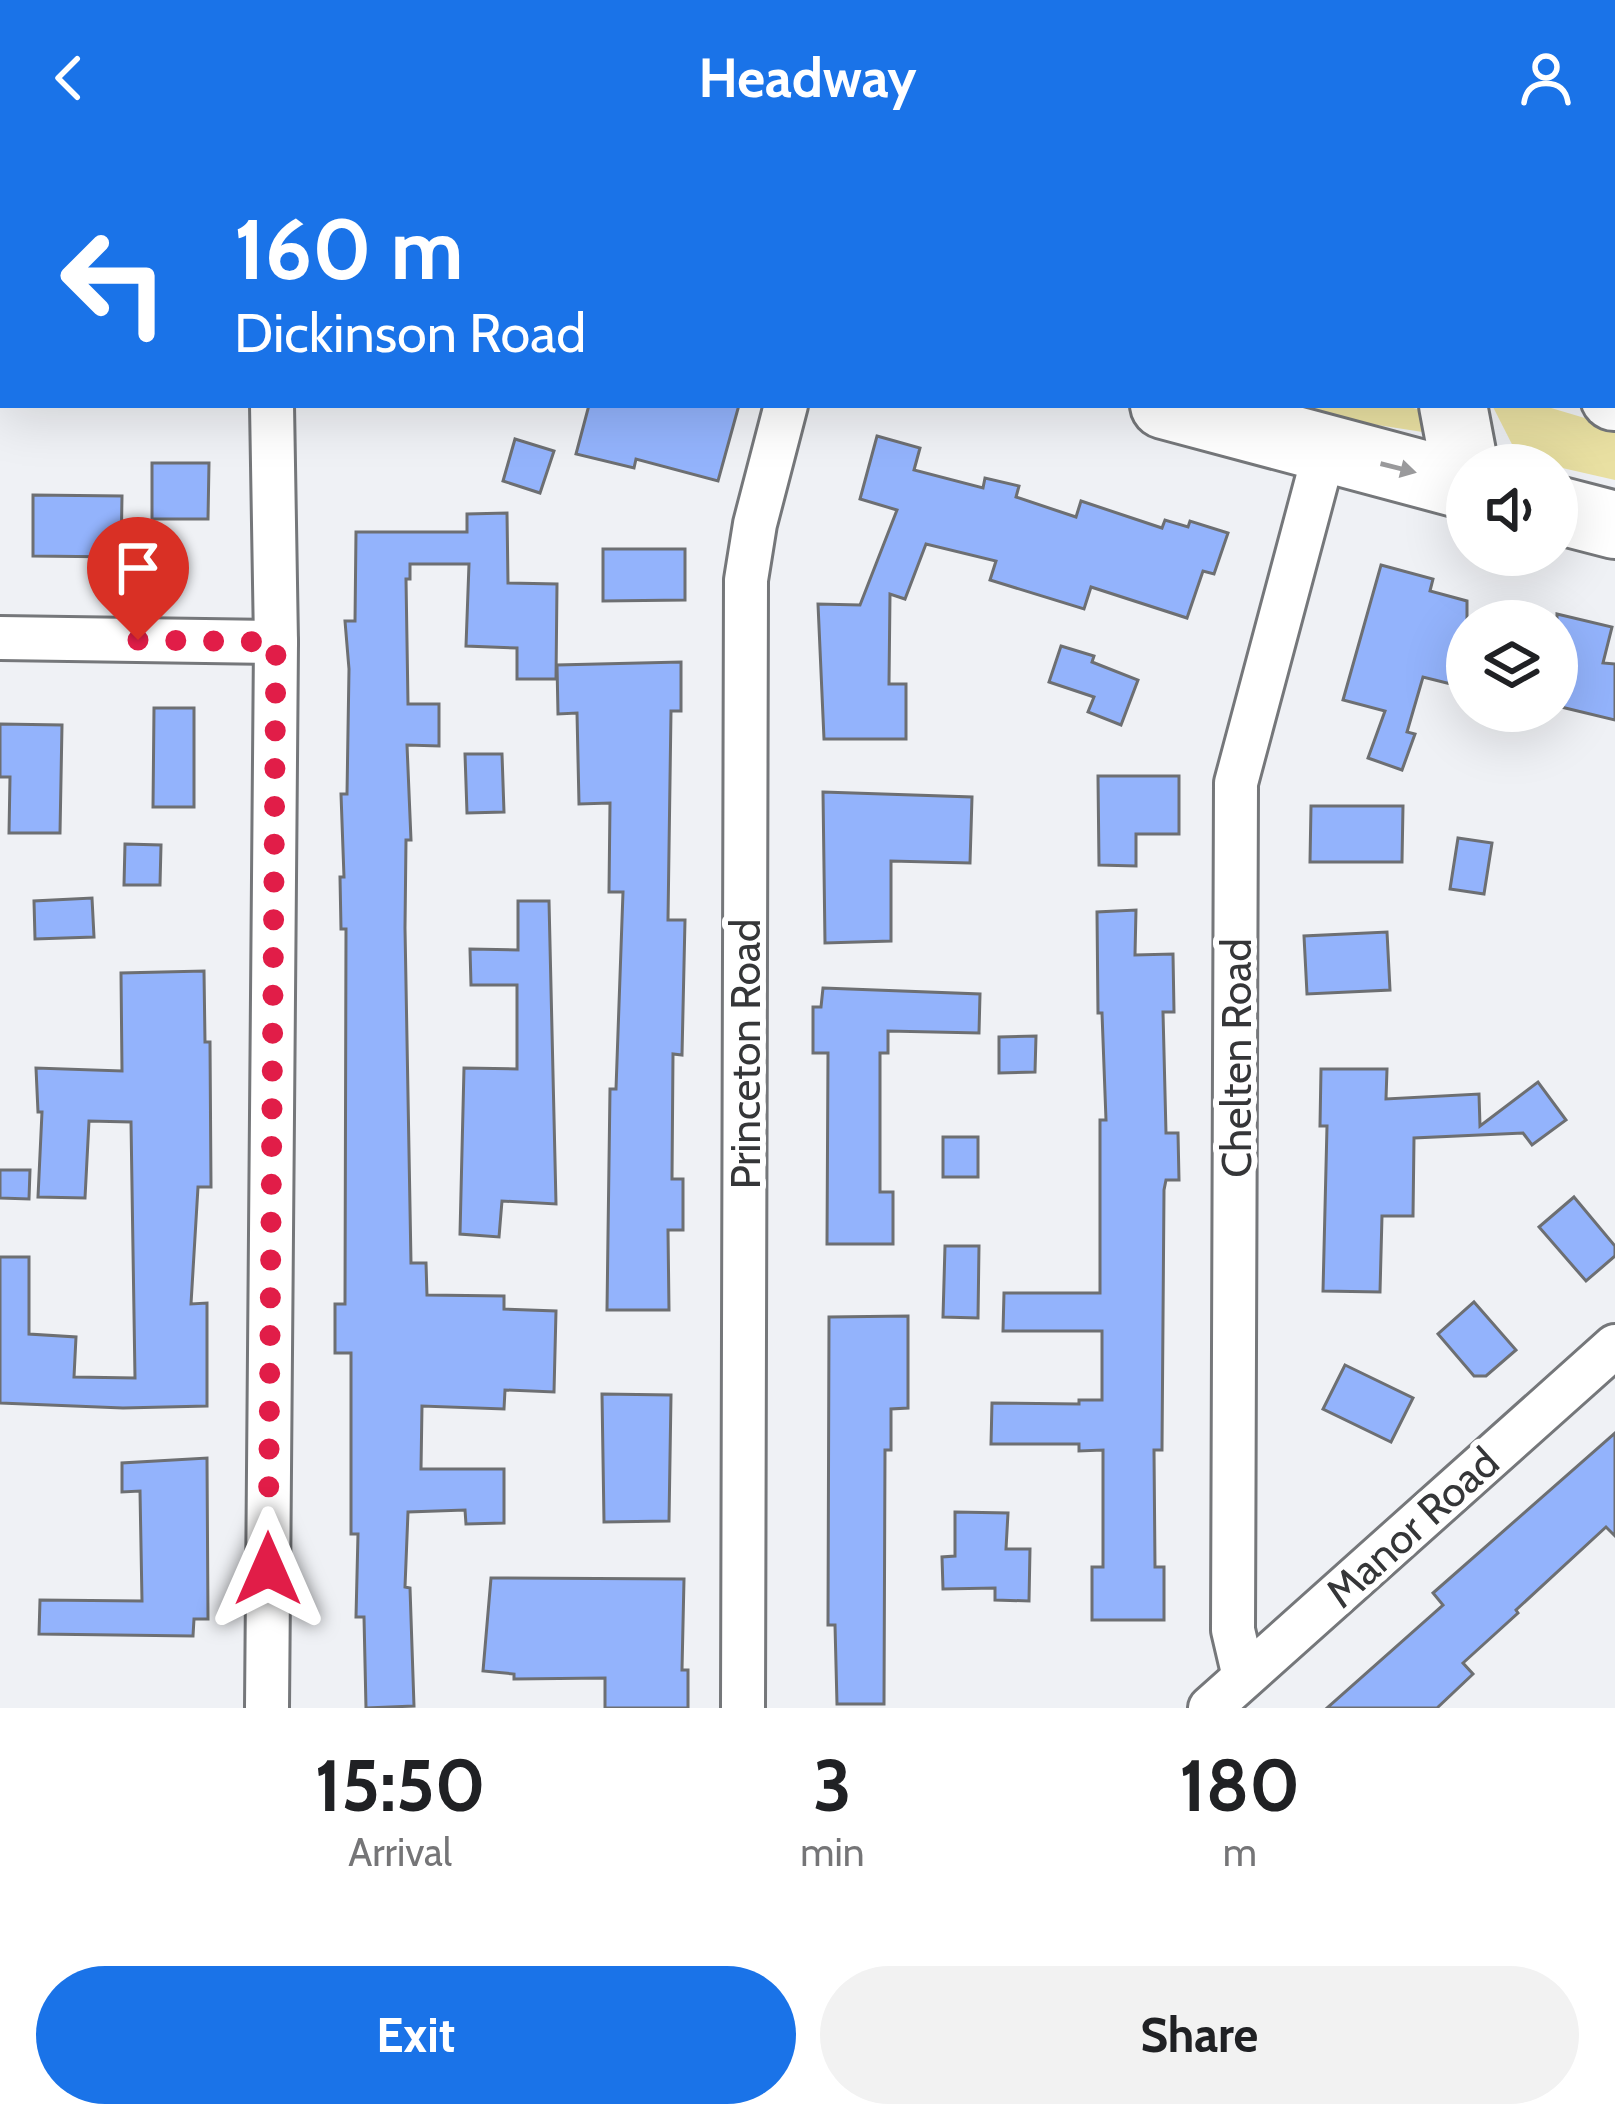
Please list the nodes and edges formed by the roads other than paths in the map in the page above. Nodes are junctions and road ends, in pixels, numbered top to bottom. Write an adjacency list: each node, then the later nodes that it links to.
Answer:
1 (272, 408): 11 (street)
2 (785, 408): 15 (street, Princeton Road)
3 (1175, 408): 6 (main road)
4 (1454, 408): 5 (main road)
5 (1460, 444)
6 (1325, 450): 7 (main road, one-way to 7); 13 (street, Chelten Road)
7 (1446, 477)
8 (1578, 515): 9 (main road)
9 (1615, 525)
10 (0, 638): 11 (street)
11 (276, 642): 14 (street)
12 (1615, 1346): 13 (street, Manor Road)
13 (1244, 1677): 16 (street, Manor Road)
14 (267, 1708)
15 (743, 1708)
16 (1210, 1708)

